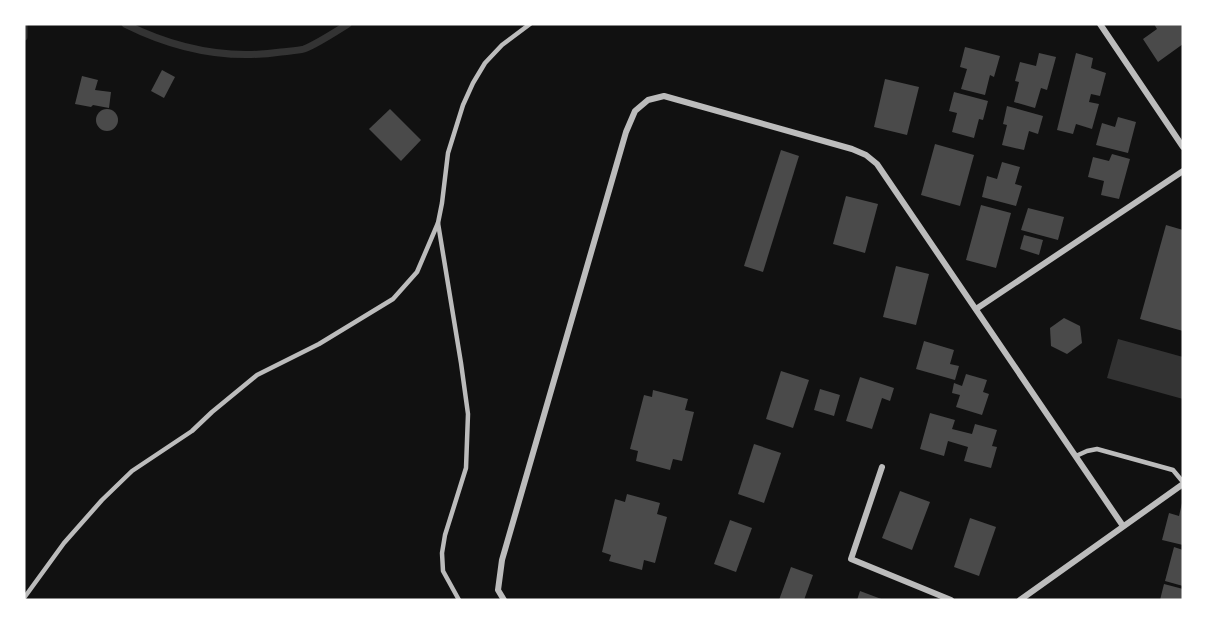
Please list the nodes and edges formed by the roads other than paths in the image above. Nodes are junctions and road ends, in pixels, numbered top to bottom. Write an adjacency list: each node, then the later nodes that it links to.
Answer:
1 (530, 24): 5 (lane)
2 (1100, 24): 3 (street)
3 (1183, 147)
4 (1183, 171): 6 (street)
5 (438, 223): 11 (lane); 12 (lane)
6 (976, 309): 7 (street); 13 (street)
7 (1076, 456): 9 (lane); 10 (street)
8 (882, 467): 14 (street)
9 (1183, 483): 10 (street)
10 (1123, 526): 15 (street)
11 (24, 598)
12 (459, 600)
13 (504, 600)
14 (951, 600)
15 (1020, 600)

